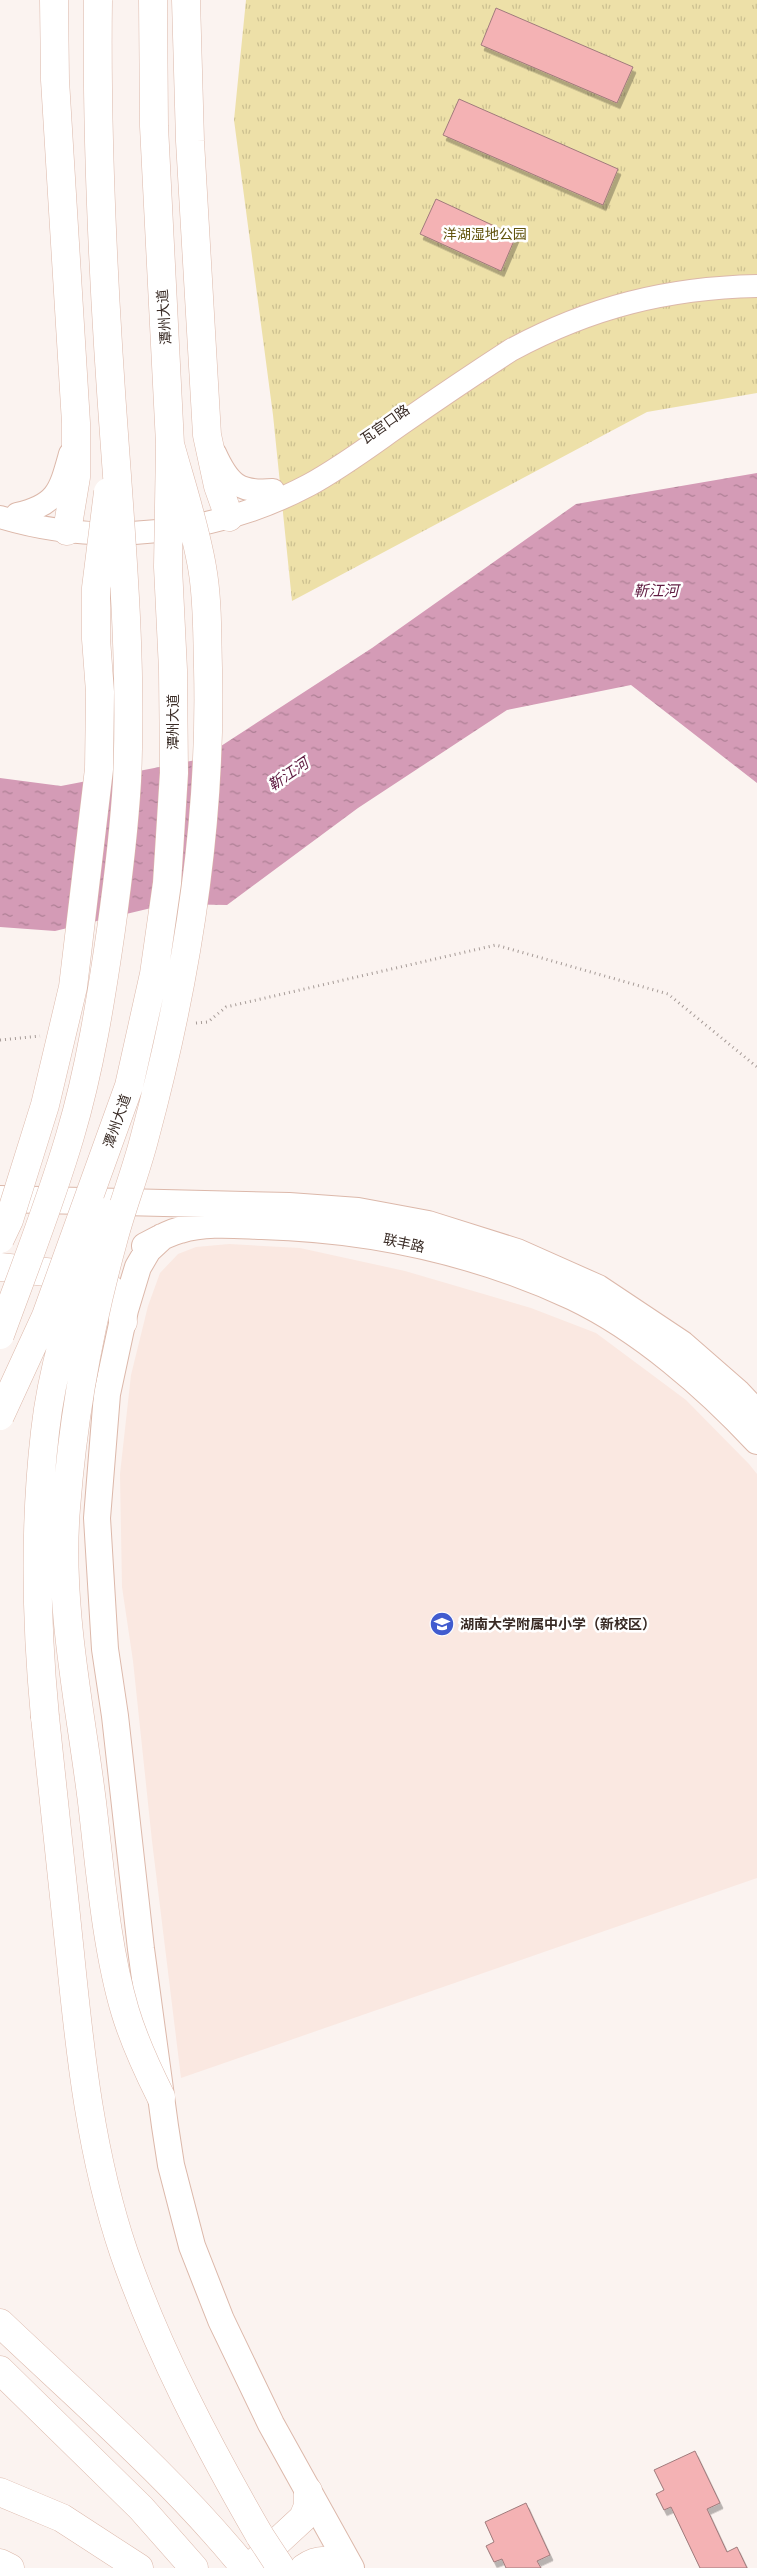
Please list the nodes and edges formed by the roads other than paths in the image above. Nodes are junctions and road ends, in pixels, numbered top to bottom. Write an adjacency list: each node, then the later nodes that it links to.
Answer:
1 (54, 0): 7 (main road)
2 (98, 0): 10 (main road, bridge)
3 (153, 0): 9 (main road, 潭州大道, bridge)
4 (186, 0): 8 (main road)
5 (757, 278): 11 (street, 瓦官口路)
6 (757, 286): 12 (street)
7 (76, 423): 13 (street); 14 (main road)
8 (207, 436): 11 (street); 12 (main road)
9 (170, 444): 16 (main road, bridge); 26 (main road, 潭州大道, bridge)
10 (115, 446): 15 (main road, bridge); 24 (main road, bridge)
11 (273, 490): 12 (street, 瓦官口路)
12 (228, 512): 14 (street, 瓦官口路)
13 (6, 513): 14 (street, 瓦官口路)
14 (68, 525)
15 (73, 987): 19 (main road, bridge); 22 (main road, bridge)
16 (182, 1016): 28 (main road, bridge); 40 (main road, bridge)
17 (2, 1200): 25 (main road, 联丰路)
18 (162, 1237): 20 (main road, 联丰路); 23 (main road); 27 (main road, 联丰路)
19 (0, 1239)
20 (0, 1256)
21 (0, 1267): 23 (main road)
22 (0, 1286)
23 (122, 1322): 28 (main road)
24 (0, 1335)
25 (757, 1413)
26 (0, 1416)
27 (757, 1441)
28 (161, 2097): 32 (main road)
29 (0, 2323): 36 (main road)
30 (0, 2370): 39 (main road)
31 (0, 2479): 34 (main road)
32 (308, 2491): 36 (main road); 43 (main road)
33 (0, 2492): 34 (main road)
34 (62, 2518): 38 (main road)
35 (0, 2563): 37 (main road)
36 (243, 2564)
37 (10, 2568)
38 (139, 2568)
39 (194, 2568)
40 (280, 2568)
41 (304, 2568): 42 (main road)
42 (347, 2568)
43 (351, 2568)

